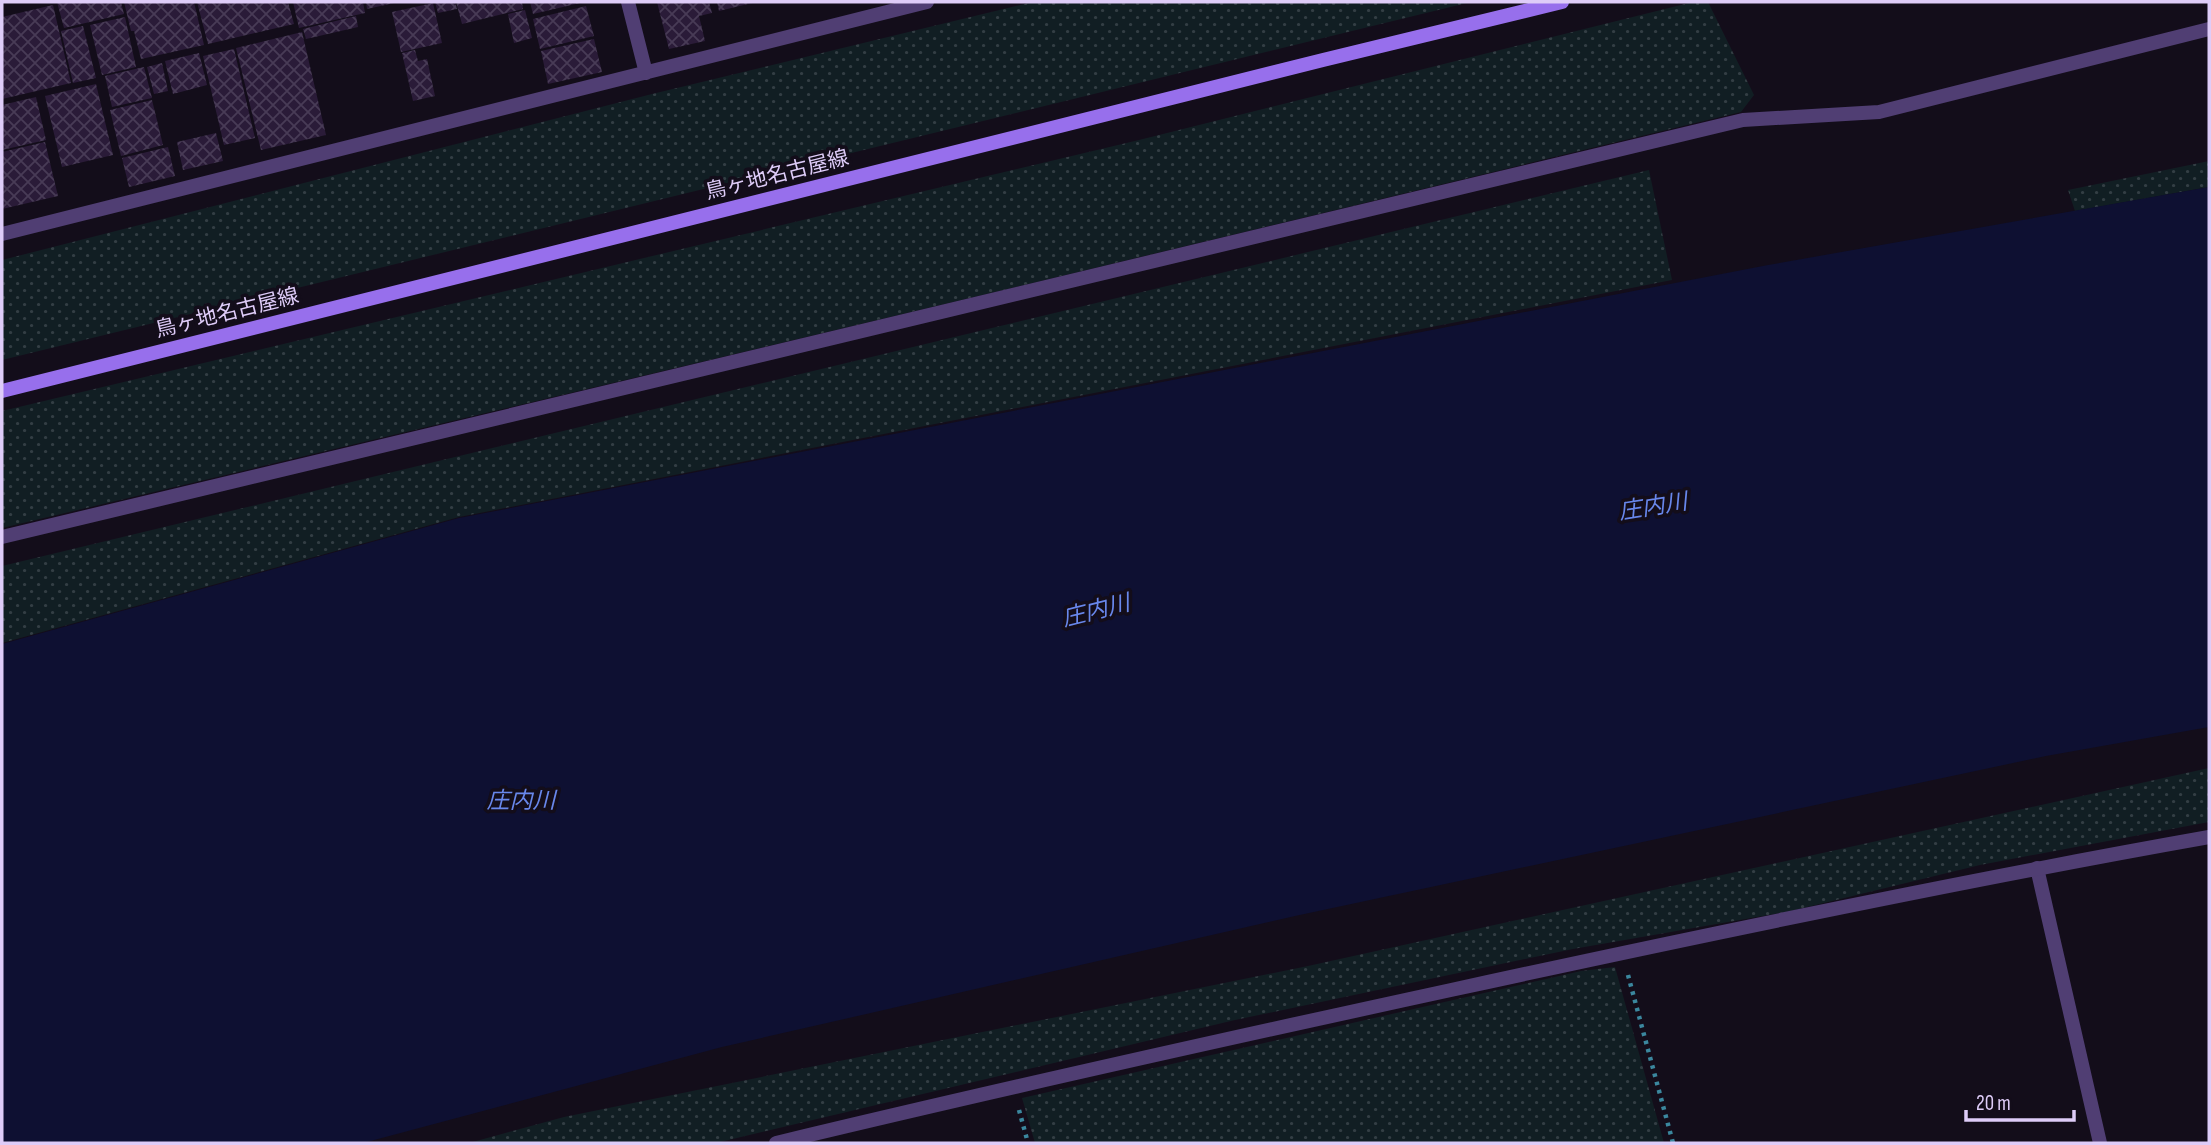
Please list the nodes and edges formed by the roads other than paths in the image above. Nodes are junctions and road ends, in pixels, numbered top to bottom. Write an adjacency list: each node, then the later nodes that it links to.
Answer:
1 (628, 2): 5 (street)
2 (927, 2): 5 (street)
3 (1562, 2): 7 (main road, 鳥ヶ地名古屋線)
4 (2209, 29): 8 (street)
5 (646, 73): 6 (street)
6 (2, 234)
7 (2, 391)
8 (2, 537)
9 (2209, 837): 10 (street)
10 (2037, 869): 11 (street); 12 (street)
11 (776, 1143)
12 (2100, 1143)

